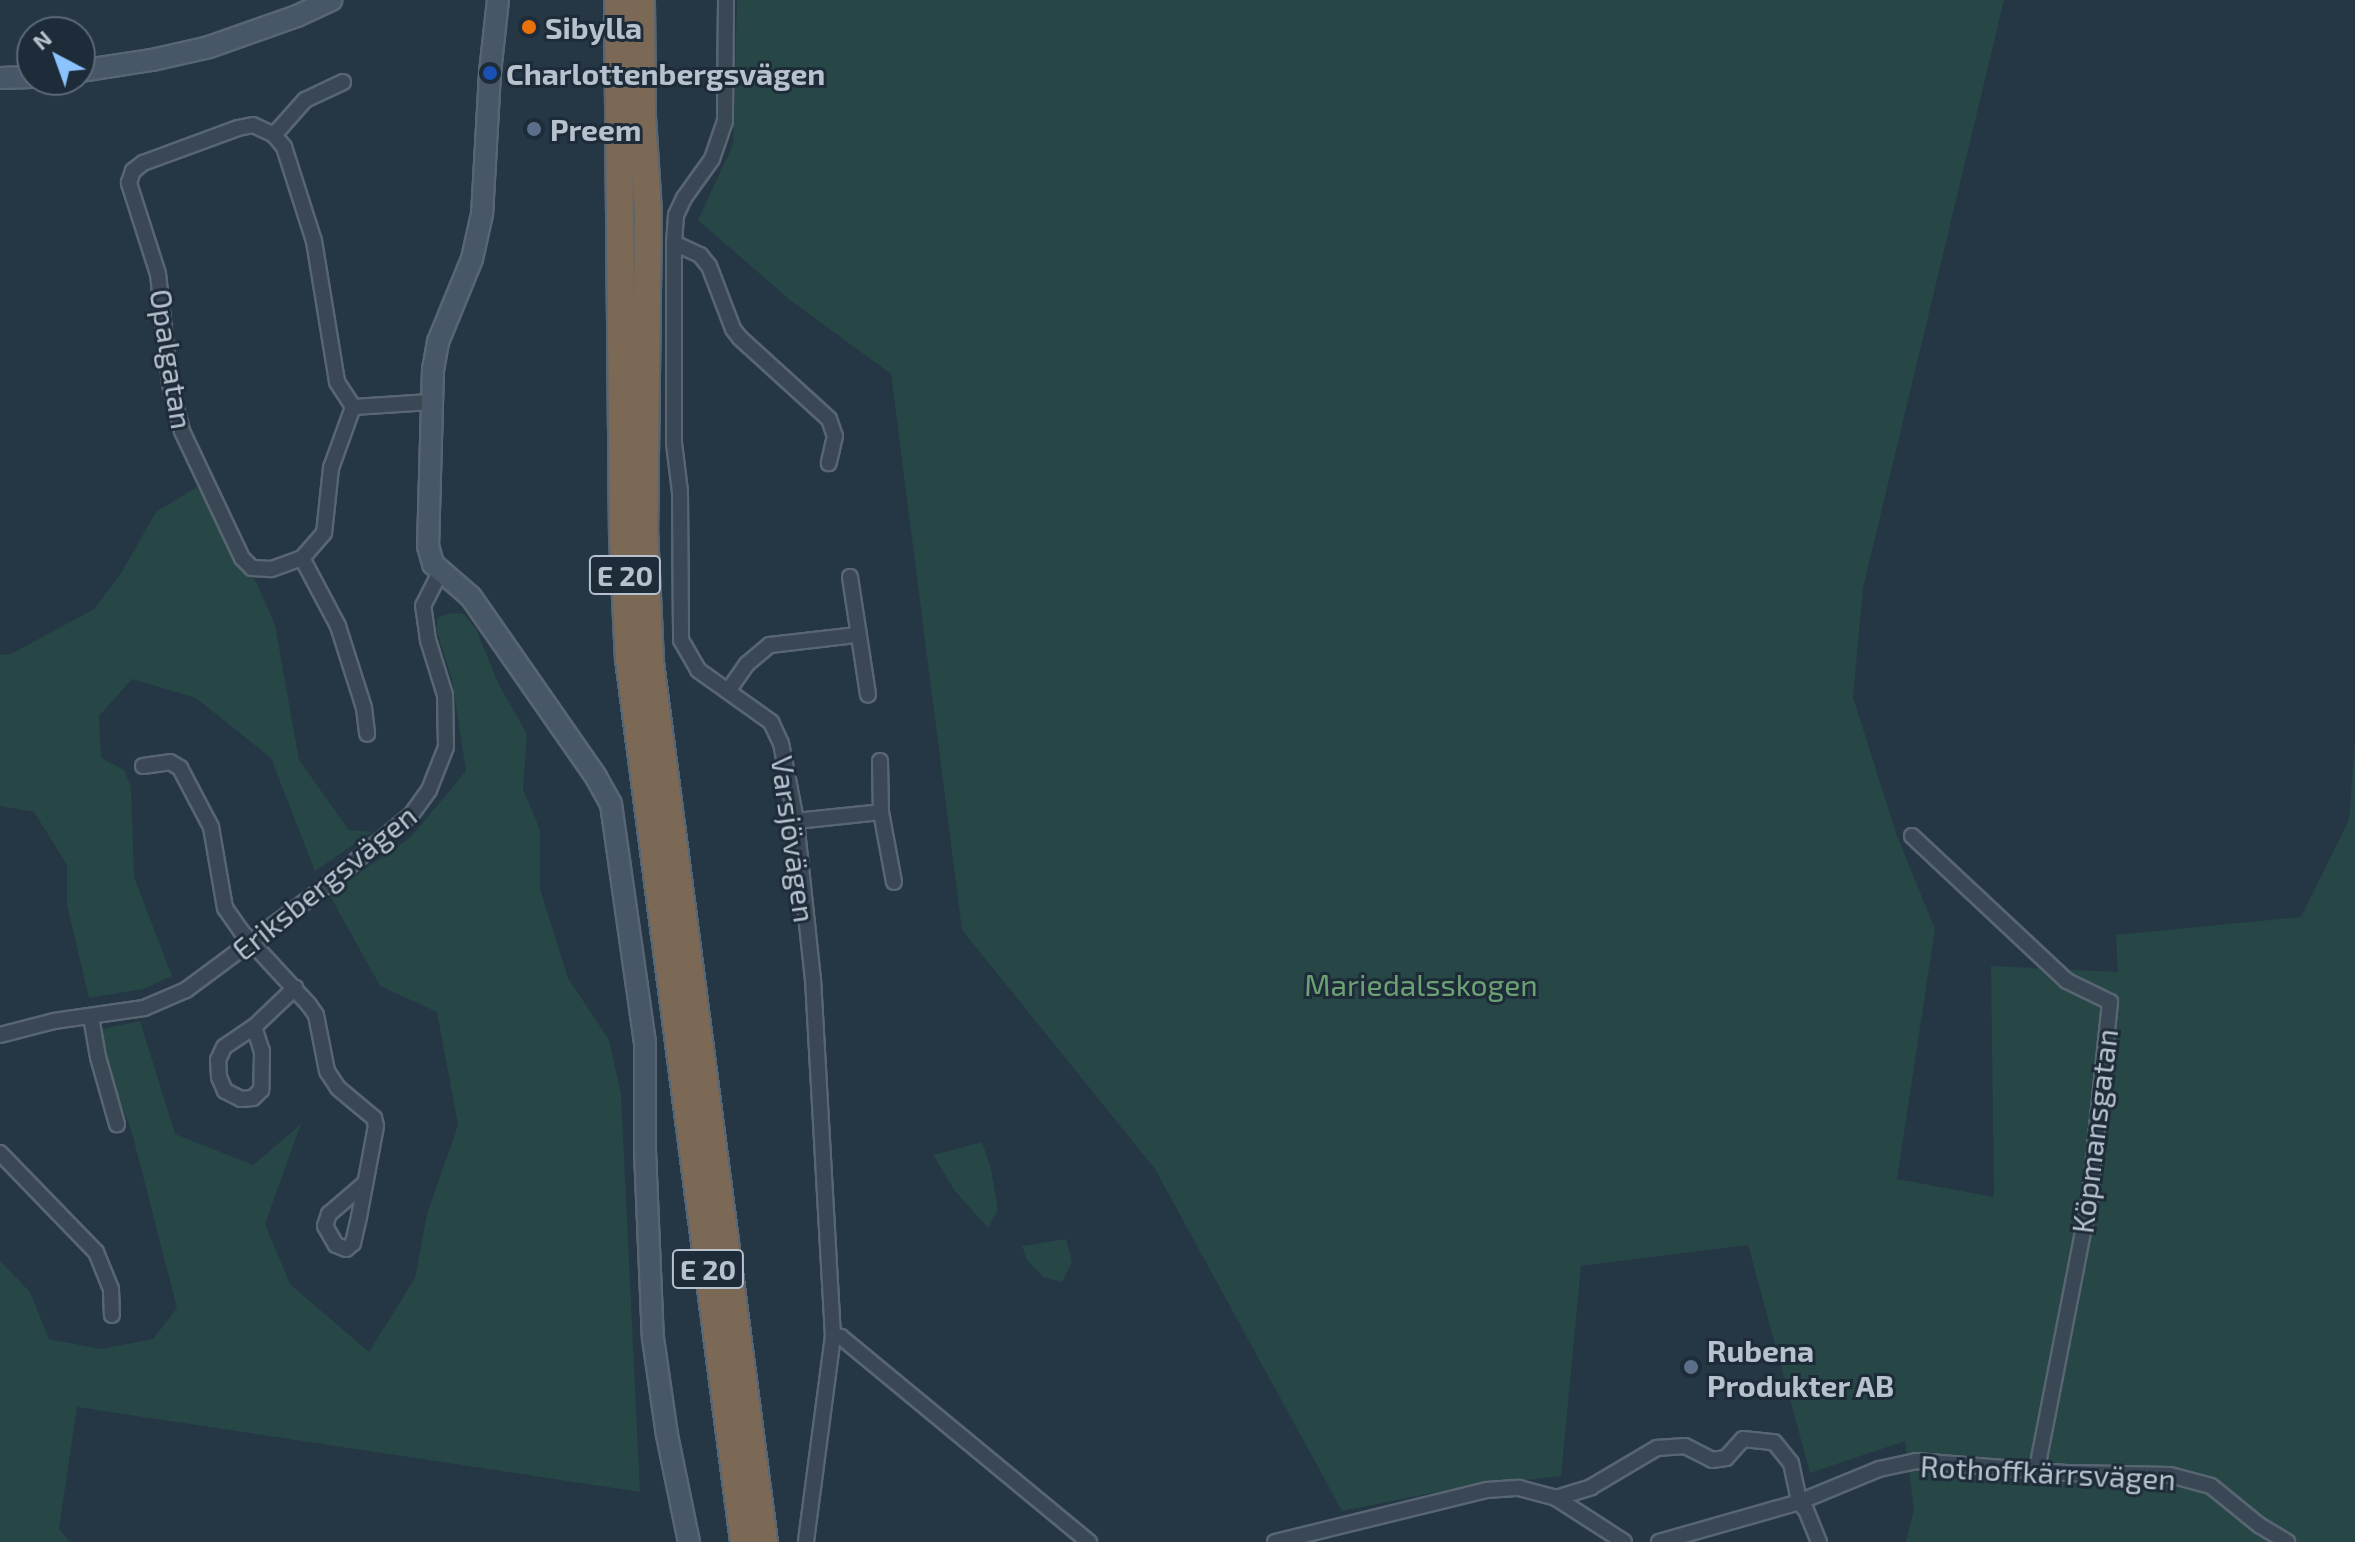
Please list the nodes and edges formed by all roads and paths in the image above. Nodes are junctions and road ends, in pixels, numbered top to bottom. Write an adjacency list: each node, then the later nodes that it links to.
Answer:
1 (332, 0): 6 (street)
2 (498, 0): 10 (street)
3 (618, 0): 28 (highway, E 20)
4 (641, 0): 28 (highway, E 20)
5 (726, 0): 9 (street, Varsjövägen)
6 (96, 69)
7 (343, 82): 8 (street)
8 (274, 135): 11 (street); 13 (street, Opalgatan)
9 (674, 243): 12 (street); 17 (street, Varsjövägen)
10 (431, 402): 11 (street); 14 (street)
11 (353, 407): 13 (street)
12 (829, 463)
13 (302, 558): 19 (street)
14 (440, 572): 26 (street, Eriksbergsvägen); 40 (street)
15 (850, 577): 16 (street)
16 (857, 635): 17 (street); 18 (street)
17 (728, 691): 23 (street, Varsjövägen)
18 (868, 695)
19 (367, 734)
20 (880, 761): 22 (street)
21 (143, 766): 26 (street)
22 (881, 812): 23 (street); 25 (street)
23 (796, 821): 36 (street, Varsjövägen)
24 (1912, 836): 37 (street, Köpmansgatan)
25 (894, 882)
26 (252, 943): 27 (street); 29 (street, Eriksbergsvägen)
27 (295, 988): 30 (street); 34 (street)
28 (682, 991): 41 (highway, E 20); 42 (highway, E 20)
29 (91, 1017): 31 (street, Eriksbergsvägen); 32 (street)
30 (254, 1027): 30 (street)
31 (0, 1035)
32 (117, 1124)
33 (0, 1153): 35 (street)
34 (365, 1183)
35 (112, 1315)
36 (833, 1336): 43 (street, Varsjövägen); 44 (street)
37 (2037, 1469): 39 (street, Rothoffkärrsvägen); 49 (street, Rothoffkärrsvägen)
38 (1556, 1498): 39 (street); 45 (street); 46 (street)
39 (1799, 1502): 47 (street, Rothoffkärrsvägen); 48 (street)
40 (689, 1542)
41 (744, 1542)
42 (764, 1542)
43 (806, 1542)
44 (1089, 1542)
45 (1275, 1542)
46 (1624, 1542)
47 (1659, 1542)
48 (1819, 1542)
49 (2287, 1542)

